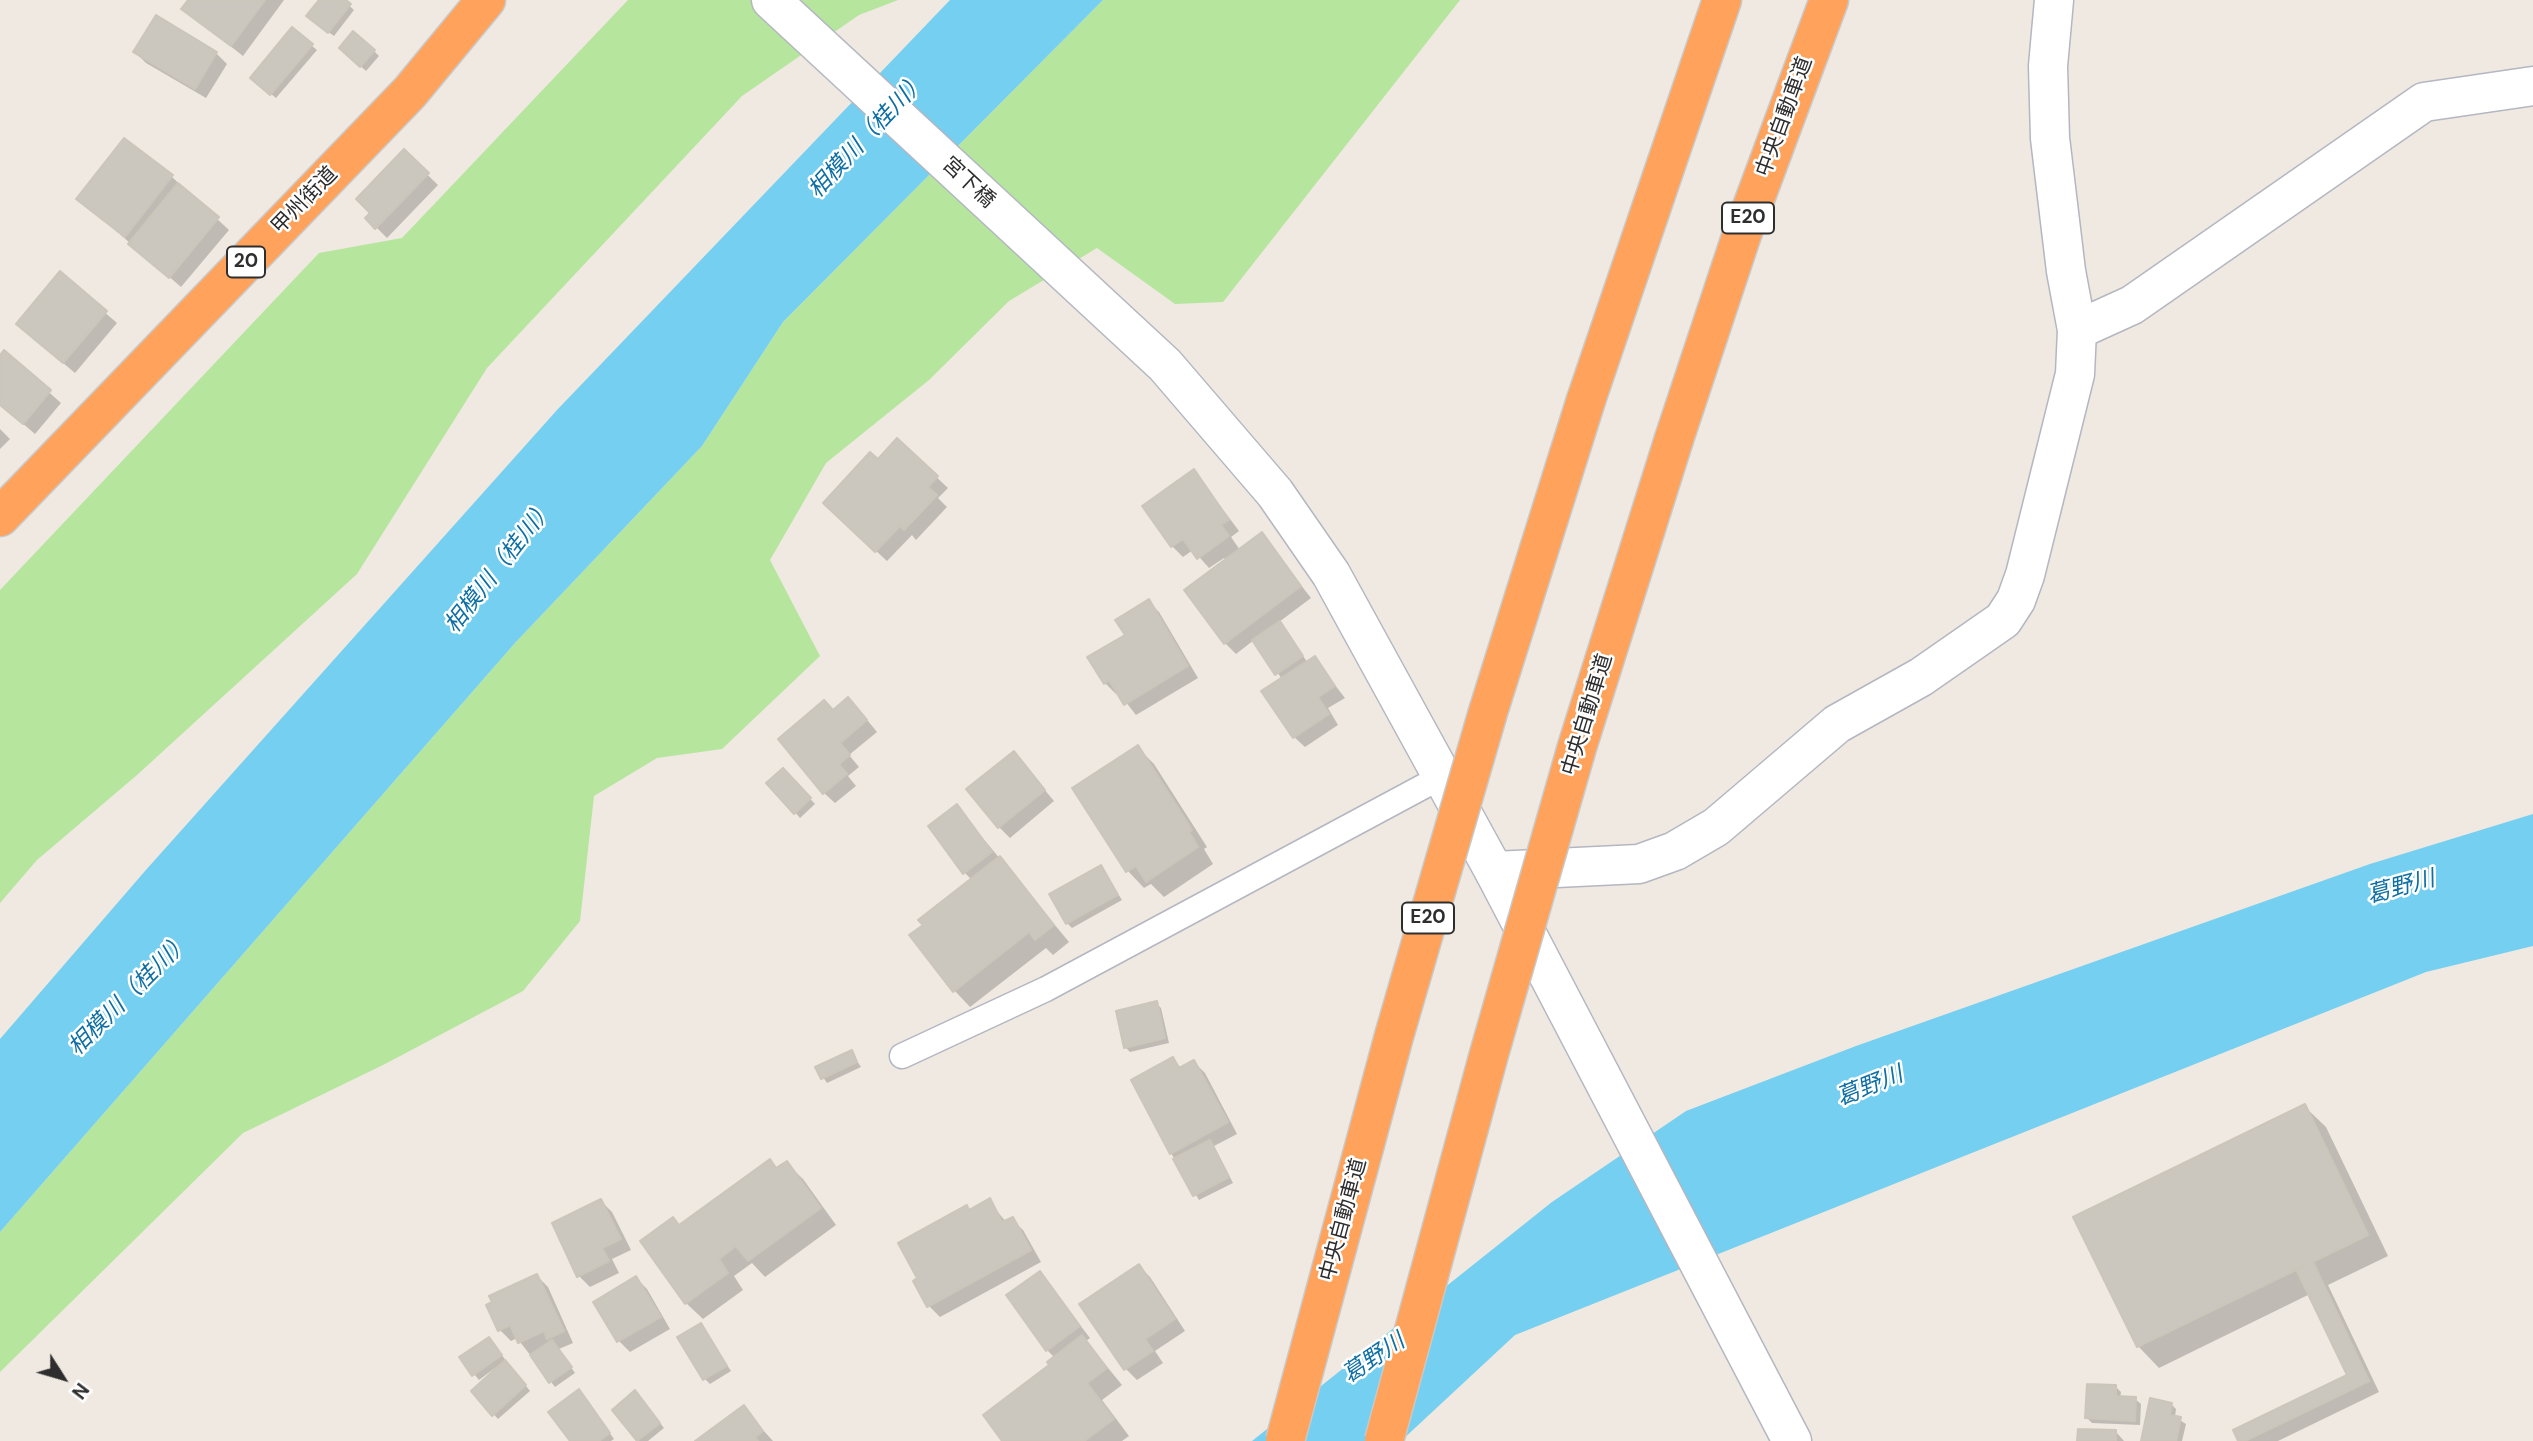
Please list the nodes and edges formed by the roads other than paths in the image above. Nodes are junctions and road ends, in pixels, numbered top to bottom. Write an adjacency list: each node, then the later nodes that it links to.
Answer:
1 (486, 0): 8 (highway, 甲州街道 / 20)
2 (771, 0): 9 (street, 宮下橋)
3 (1722, 0): 12 (highway, 中央自動車道 / E20, bridge)
4 (1829, 0): 13 (highway, 中央自動車道 / E20, bridge)
5 (2054, 0): 7 (street)
6 (2533, 86): 7 (street)
7 (2077, 330): 10 (street)
8 (0, 517)
9 (1441, 777): 10 (street, 宮下橋); 11 (lane)
10 (1494, 871): 14 (street, 宮下橋)
11 (902, 1056)
12 (1285, 1441)
13 (1384, 1441)
14 (1792, 1441)

